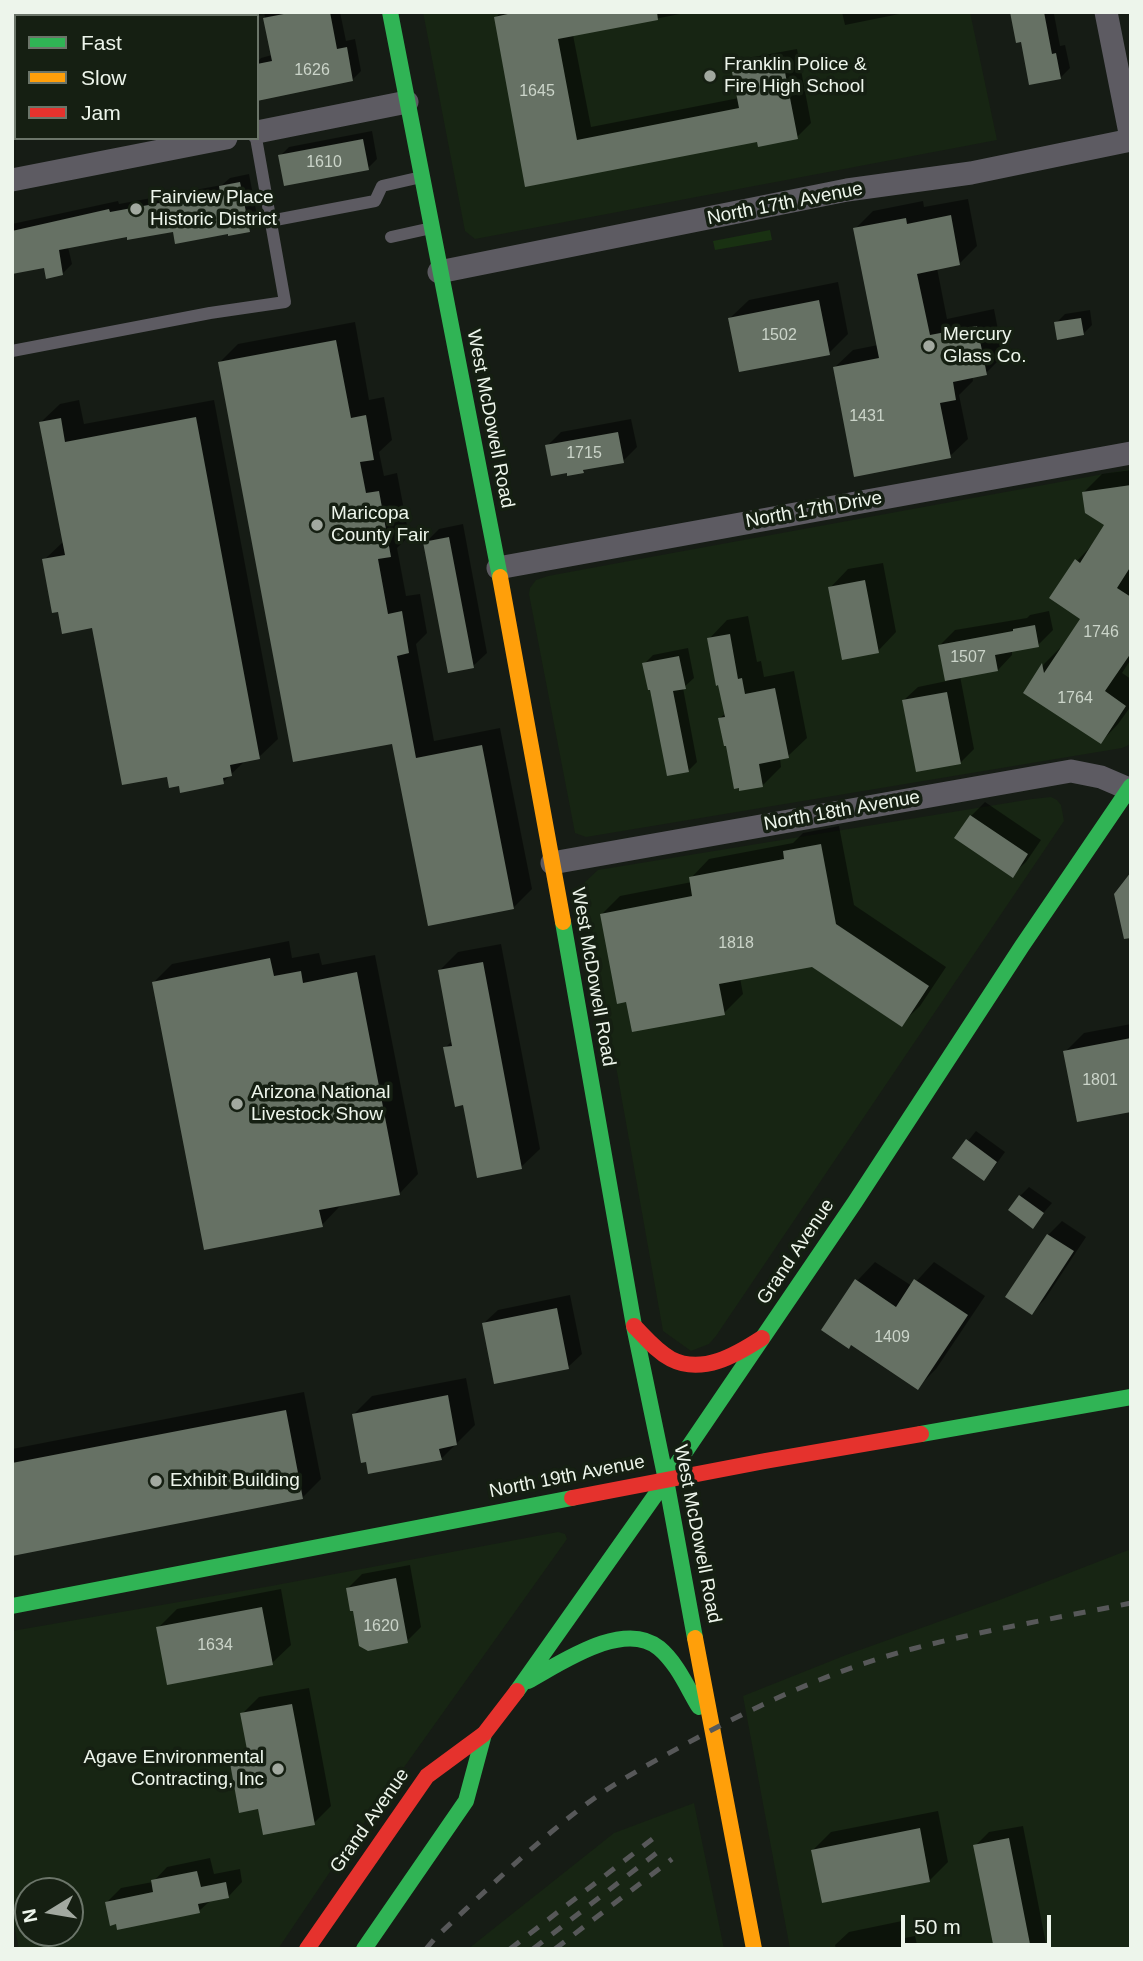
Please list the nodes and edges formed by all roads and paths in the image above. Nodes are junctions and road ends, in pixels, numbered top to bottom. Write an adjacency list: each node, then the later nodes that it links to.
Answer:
1 (390, 12): 3 (main road, West McDowell Road)
2 (1106, 12): 5 (street)
3 (407, 102): 4 (street); 8 (main road, West McDowell Road)
4 (259, 132)
5 (1131, 139): 13 (street, North 17th Avenue)
6 (216, 140): 9 (street)
7 (256, 140): 10 (lane)
8 (421, 177): 10 (lane); 11 (main road, West McDowell Road)
9 (12, 180)
10 (270, 221): 14 (lane)
11 (431, 228): 12 (lane); 13 (main road, West McDowell Road)
12 (391, 237)
13 (439, 272): 16 (main road, West McDowell Road)
14 (12, 351)
15 (1131, 453): 16 (street, North 17th Drive)
16 (498, 568): 18 (main road, West McDowell Road)
17 (1130, 789): 18 (street, North 18th Avenue); 20 (main road, Grand Avenue)
18 (552, 863): 19 (main road, West McDowell Road)
19 (634, 1326): 20 (main road); 22 (main road, West McDowell Road)
20 (762, 1338): 22 (main road, Grand Avenue)
21 (1131, 1397): 22 (main road, North 19th Avenue)
22 (666, 1480): 23 (main road, North 19th Avenue); 24 (main road, Grand Avenue); 25 (main road, West McDowell Road)
23 (12, 1606)
24 (521, 1685): 25 (main road); 26 (main road, Grand Avenue)
25 (712, 1730): 29 (main road, West McDowell Road)
26 (484, 1734): 27 (main road, Grand Avenue); 28 (main road, Grand Avenue)
27 (307, 1949)
28 (364, 1949)
29 (754, 1949)

